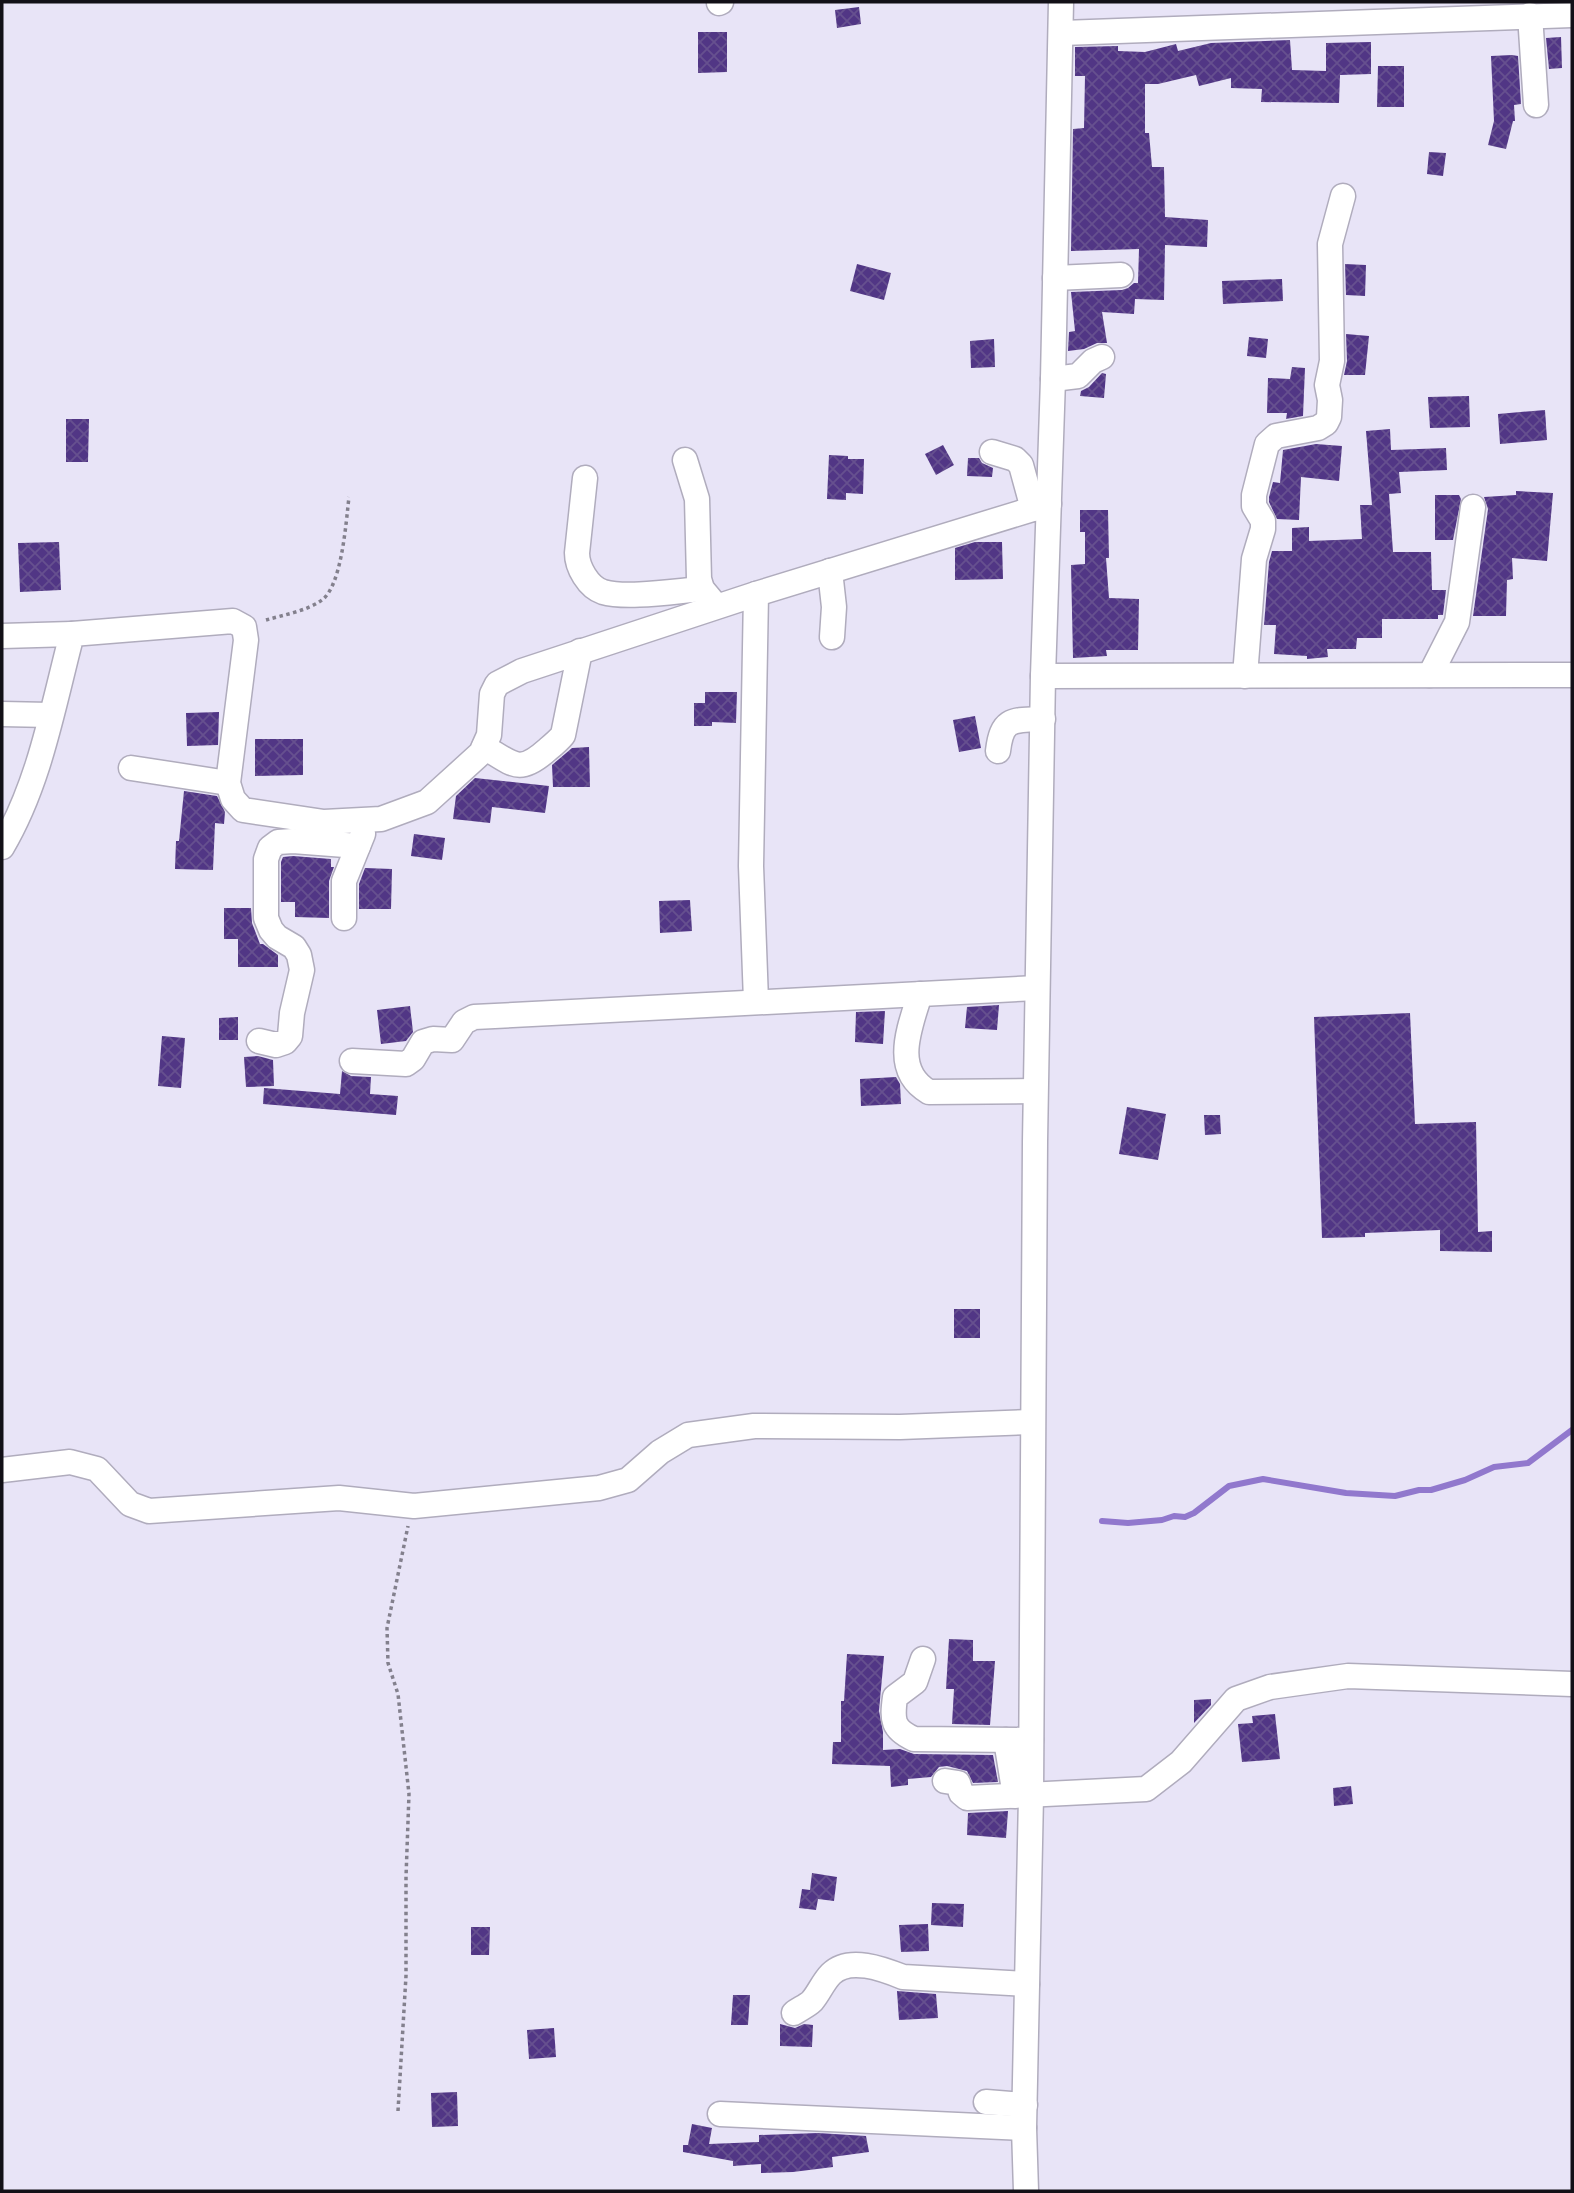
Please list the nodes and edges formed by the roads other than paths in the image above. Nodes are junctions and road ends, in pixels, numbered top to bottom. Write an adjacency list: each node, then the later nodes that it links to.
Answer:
1 (1061, 2): 4 (street)
2 (1530, 15): 3 (street); 4 (street); 5 (street)
3 (1572, 15)
4 (1062, 33): 8 (street)
5 (1536, 105)
6 (1343, 196): 25 (street)
7 (1121, 275): 8 (street)
8 (1055, 278): 10 (street)
9 (1102, 357): 10 (street)
10 (1053, 379): 14 (street)
11 (992, 452): 14 (street)
12 (685, 460): 18 (street)
13 (584, 478): 18 (street)
14 (1041, 506): 16 (street); 24 (street)
15 (1474, 507): 26 (street)
16 (830, 571): 17 (street); 21 (street)
17 (755, 594): 18 (street); 40 (street)
18 (709, 598): 22 (street)
19 (72, 634): 20 (street); 28 (street); 33 (street)
20 (2, 636)
21 (832, 637)
22 (580, 652): 30 (street); 30 (street)
23 (1572, 675): 26 (street)
24 (1043, 676): 25 (street); 29 (street)
25 (1245, 676): 26 (street)
26 (1430, 676)
27 (2, 714): 28 (street)
28 (50, 715): 36 (street)
29 (1042, 719): 31 (street); 38 (street)
30 (484, 747): 34 (street)
31 (998, 751)
32 (131, 768): 33 (street)
33 (229, 783): 34 (street)
34 (368, 820): 35 (street)
35 (358, 846): 37 (street); 41 (street)
36 (2, 847)
37 (344, 918)
38 (1037, 988): 39 (street); 43 (street)
39 (920, 994): 40 (street); 43 (street)
40 (756, 1001): 42 (street)
41 (258, 1041)
42 (352, 1061)
43 (1035, 1091): 44 (street)
44 (1032, 1422): 45 (street); 49 (street)
45 (2, 1470)
46 (923, 1659): 48 (street)
47 (1572, 1684): 51 (street)
48 (1006, 1740): 49 (street); 51 (street)
49 (1031, 1740): 51 (street)
50 (945, 1781): 51 (street)
51 (1023, 1796): 52 (street)
52 (1027, 1984): 53 (street); 56 (street)
53 (794, 2013)
54 (986, 2102): 56 (street)
55 (720, 2114): 56 (street)
56 (1024, 2116): 57 (street)
57 (1026, 2191)

